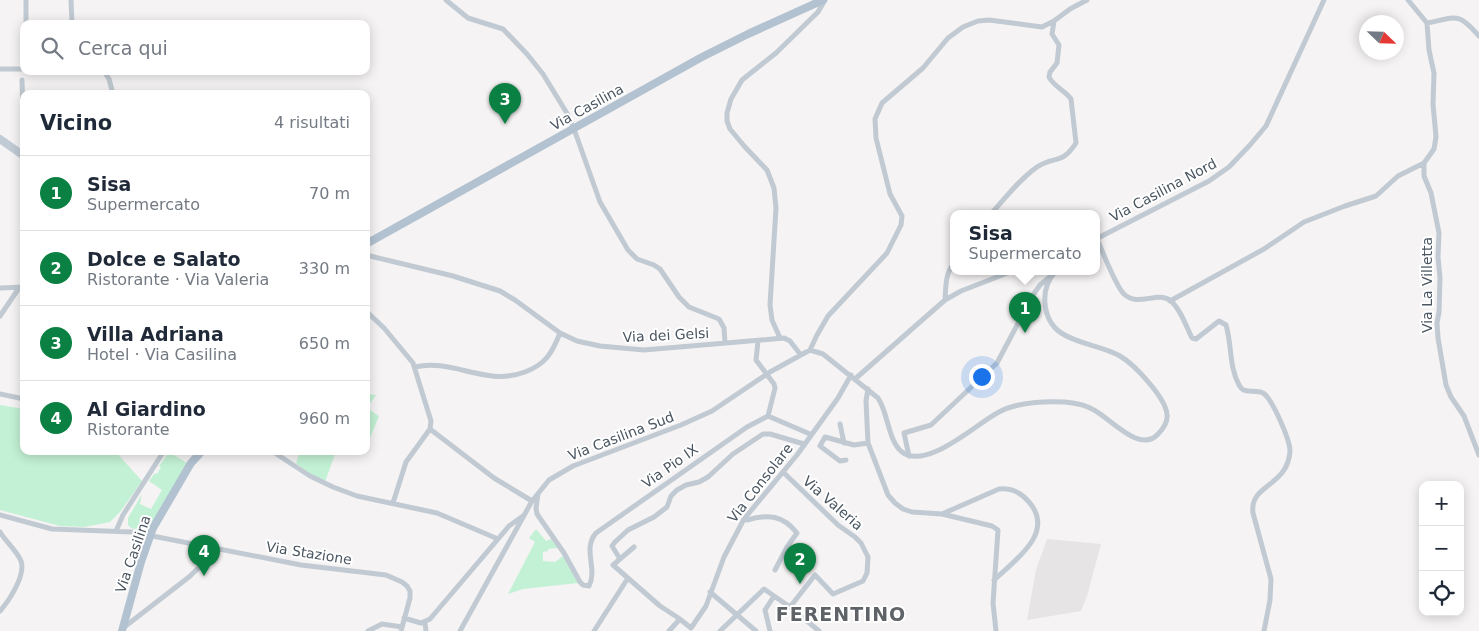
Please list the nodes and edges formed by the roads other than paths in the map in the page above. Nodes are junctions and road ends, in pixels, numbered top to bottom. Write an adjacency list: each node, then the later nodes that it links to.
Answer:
1 (26, 0): 8 (street)
2 (71, 0): 9 (street)
3 (446, 0): 19 (street)
4 (824, 0): 19 (main road, Via Casilina); 40 (street)
5 (1087, 0): 10 (street)
6 (1324, 0): 24 (street, Via Casilina Nord)
7 (1408, 0): 11 (street)
8 (26, 20)
9 (72, 20)
10 (1054, 21): 23 (street); 43 (street)
11 (1428, 23): 12 (street); 22 (street)
12 (1479, 36)
13 (0, 69): 14 (street)
14 (20, 69)
15 (106, 75): 18 (street)
16 (22, 80): 17 (street)
17 (22, 90)
18 (112, 90)
19 (574, 129): 25 (main road, Via Casilina); 42 (street)
20 (0, 139): 21 (street)
21 (20, 153)
22 (1424, 163): 36 (street); 58 (street, Via La Villetta)
23 (995, 210)
24 (1100, 237)
25 (370, 242)
26 (1100, 245): 36 (street)
27 (370, 256): 39 (street, Via dei Gelsi)
28 (950, 268): 35 (street)
29 (1002, 275): 35 (street, Via Consolare)
30 (1052, 275): 63 (street)
31 (1053, 275): 63 (street)
32 (0, 288): 33 (street)
33 (20, 288)
34 (20, 291): 38 (street)
35 (945, 300): 47 (street, Via Consolare)
36 (1170, 300): 104 (street)
37 (370, 315): 45 (street)
38 (0, 316)
39 (560, 333): 42 (street, Via dei Gelsi); 45 (street)
40 (780, 338): 41 (street, Via dei Gelsi); 44 (street)
41 (758, 340): 42 (street, Via dei Gelsi); 46 (street)
42 (725, 343)
43 (810, 350): 44 (street, Via Casilina Sud); 47 (street)
44 (800, 354): 46 (street, Via Casilina Sud)
45 (415, 367): 53 (street)
46 (766, 374): 51 (street); 67 (street, Via Casilina Sud)
47 (853, 377): 48 (street); 54 (street, Via Consolare)
48 (868, 389): 56 (street); 63 (street)
49 (0, 394): 50 (street)
50 (20, 398)
51 (768, 416): 54 (street); 67 (street, Via Pio IX)
52 (840, 424): 55 (street)
53 (430, 429): 68 (street); 69 (street)
54 (810, 434): 57 (street, Via Consolare)
55 (844, 443): 56 (street); 64 (street)
56 (868, 443): 70 (street)
57 (804, 444): 66 (street, Via Consolare); 79 (street)
58 (1479, 454)
59 (161, 455): 74 (street)
60 (194, 455): 65 (main road, Via Casilina)
61 (199, 455): 65 (main road, Via Casilina)
62 (278, 455): 69 (street)
63 (909, 456)
64 (846, 460)
65 (192, 463): 92 (main road, Via Casilina)
66 (783, 472): 73 (street, Via Consolare); 85 (street, Via Valeria)
67 (538, 491): 68 (street, Via Casilina Sud)
68 (532, 501): 72 (street, Via Casilina Sud)
69 (393, 503): 76 (street)
70 (942, 514): 82 (street); 82 (street)
71 (0, 515): 74 (street, Via Stazione)
72 (524, 515): 76 (street); 96 (street, Via Casilina Sud)
73 (744, 519): 80 (street); 83 (street, Via Consolare)
74 (116, 531): 78 (street, Via Stazione)
75 (0, 532): 86 (street)
76 (498, 539): 90 (street)
77 (634, 547): 79 (street)
78 (218, 549): 88 (street, Via Stazione); 92 (street)
79 (620, 558): 81 (street)
80 (775, 570)
81 (628, 578): 89 (street); 97 (street)
82 (994, 580): 103 (street)
83 (710, 592): 87 (street); 93 (street, Via Consolare)
84 (774, 596): 85 (street); 87 (street); 101 (street)
85 (790, 607): 102 (street)
86 (0, 611)
87 (737, 614): 99 (street); 100 (street)
88 (404, 618): 90 (street); 91 (street, Via Stazione)
89 (680, 619): 93 (street); 98 (street)
90 (425, 623): 95 (street)
91 (401, 629): 94 (street)
92 (122, 630)
93 (692, 630)
94 (368, 631)
95 (426, 631)
96 (460, 631)
97 (594, 631)
98 (669, 631)
99 (720, 631)
100 (756, 631)
101 (770, 631)
102 (820, 631)
103 (996, 631)
104 (1264, 631)

